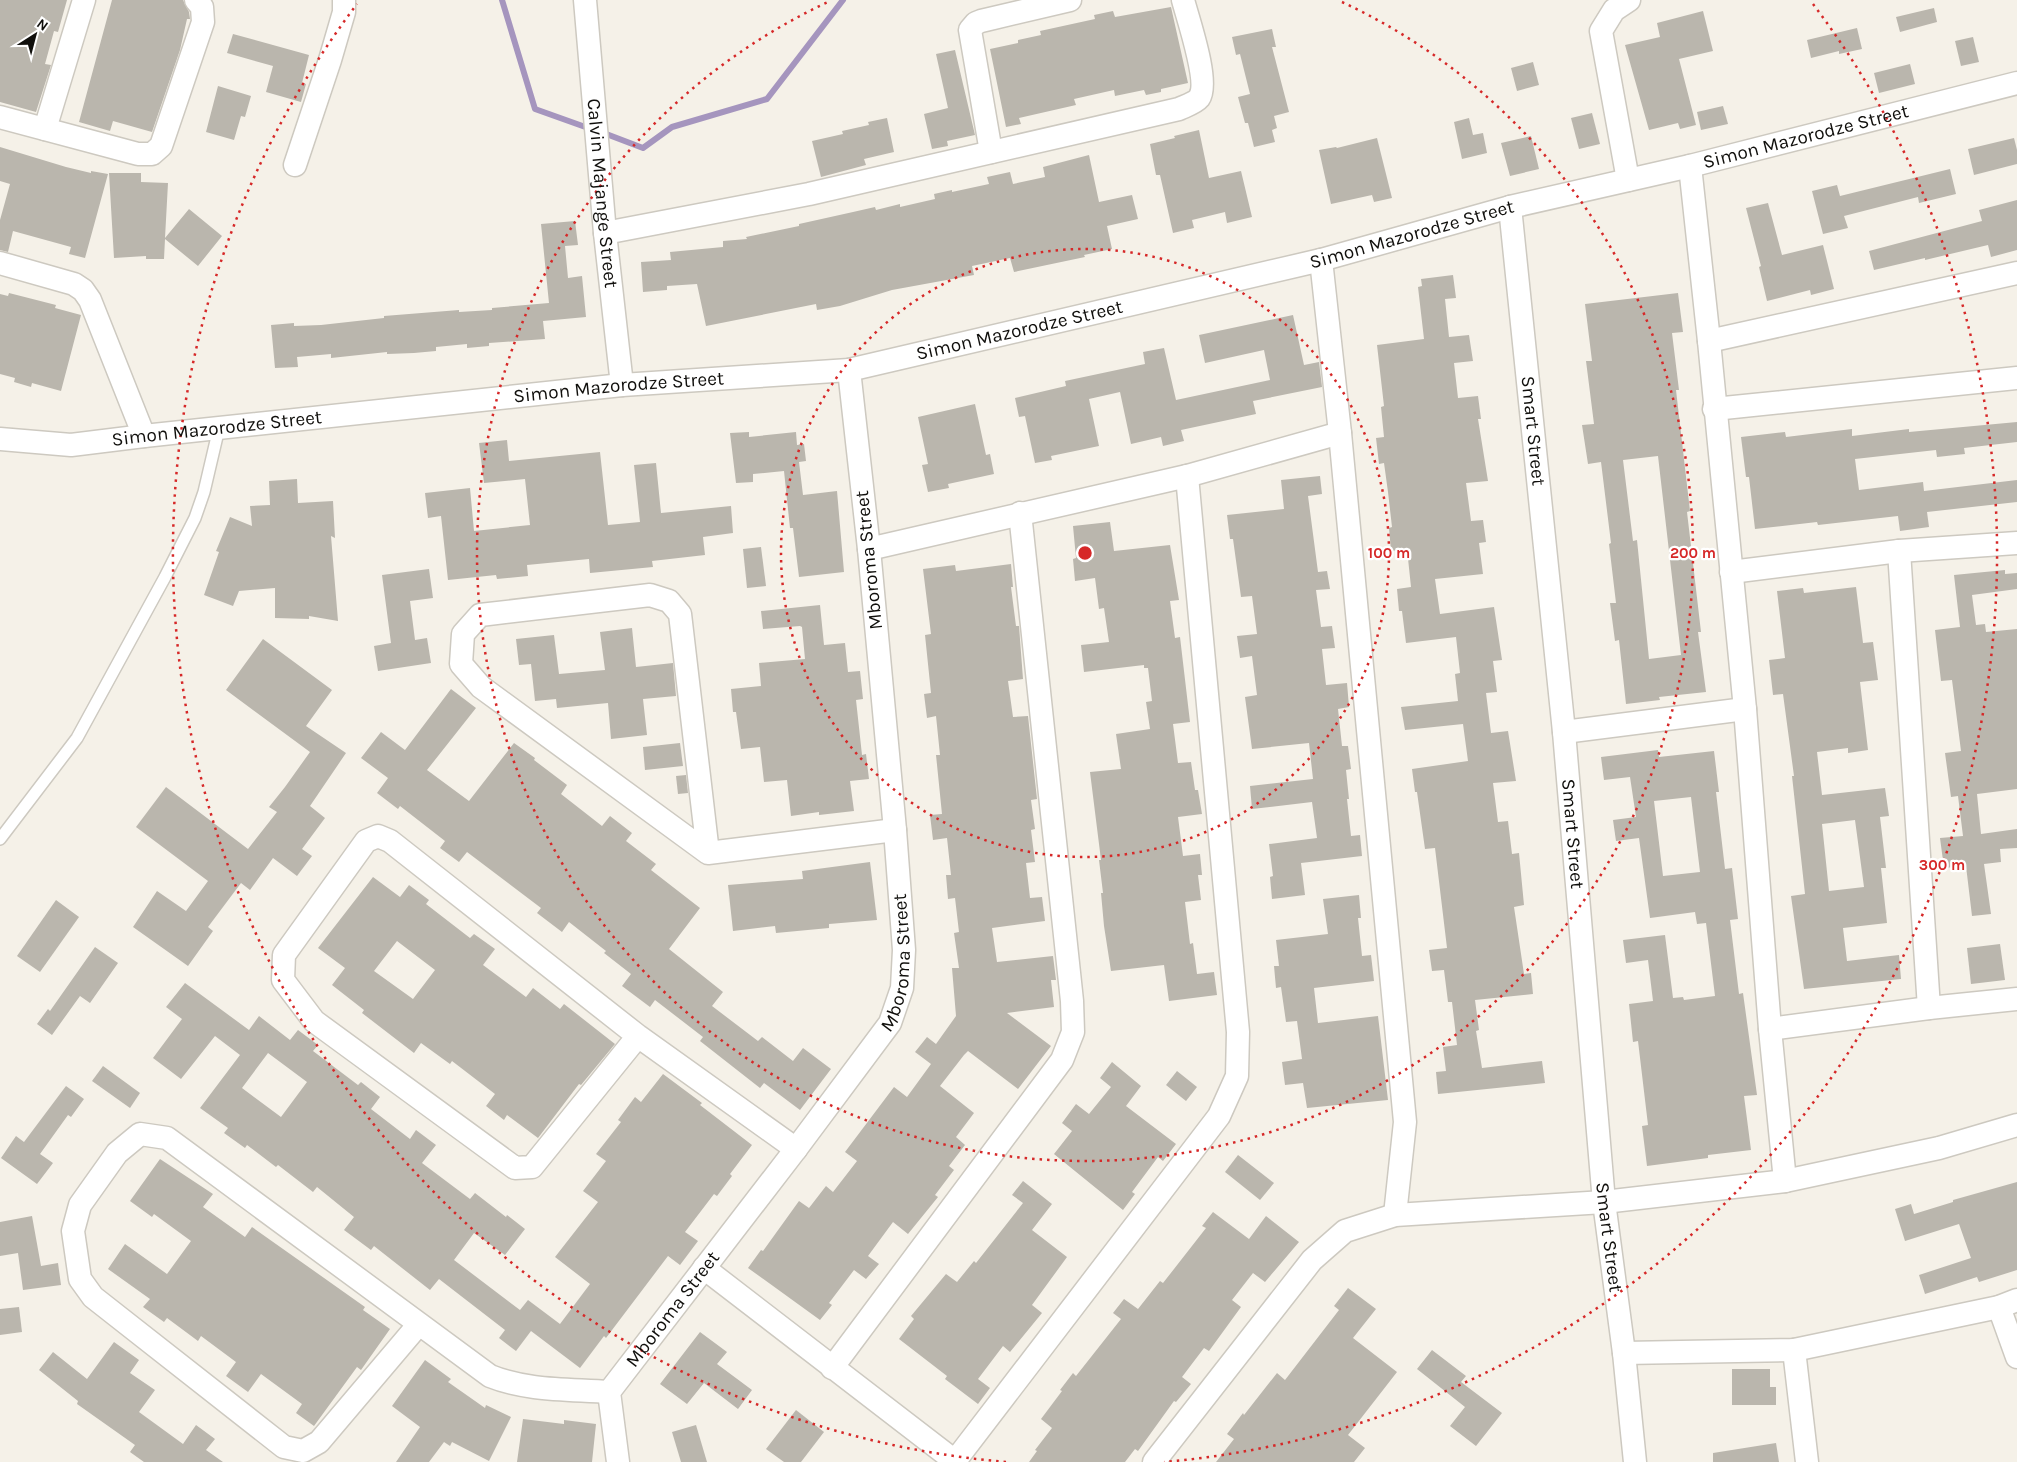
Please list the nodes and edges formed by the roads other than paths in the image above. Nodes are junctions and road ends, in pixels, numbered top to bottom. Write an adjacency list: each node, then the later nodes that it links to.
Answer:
1 (84, 0): 10 (street)
2 (196, 0): 10 (street)
3 (344, 0): 12 (street)
4 (585, 0): 16 (street, Calvin Majange Street)
5 (1070, 0): 11 (street)
6 (1183, 0): 11 (street)
7 (1629, 0): 14 (street)
8 (2017, 83): 13 (street, Simon Mazorodze Street)
9 (0, 117): 10 (street)
10 (45, 129)
11 (991, 152): 16 (street)
12 (294, 165)
13 (1690, 166): 14 (street, Simon Mazorodze Street); 20 (street)
14 (1628, 180): 15 (street, Simon Mazorodze Street)
15 (1510, 206): 17 (street, Simon Mazorodze Street); 36 (street, Smart Street)
16 (605, 233): 23 (street, Calvin Majange Street)
17 (1321, 260): 21 (street, Simon Mazorodze Street); 26 (street)
18 (0, 263): 27 (street)
19 (2017, 273): 20 (street)
20 (1709, 340): 24 (street)
21 (849, 370): 23 (street, Simon Mazorodze Street); 32 (street, Mboroma Street)
22 (2017, 378): 24 (street)
23 (622, 385): 25 (street, Simon Mazorodze Street)
24 (1714, 409): 34 (street)
25 (219, 428): 27 (street, Simon Mazorodze Street); 38 (lane)
26 (1340, 433): 29 (street); 48 (street)
27 (144, 436): 28 (street, Simon Mazorodze Street)
28 (0, 438)
29 (1187, 476): 30 (street); 57 (street)
30 (1020, 513): 32 (street); 55 (street)
31 (2017, 543): 33 (street)
32 (869, 549): 37 (street, Mboroma Street)
33 (1899, 551): 34 (street); 41 (street)
34 (1731, 572): 35 (street)
35 (1745, 709): 36 (street); 42 (street)
36 (1564, 732): 47 (street, Smart Street)
37 (895, 830): 39 (street); 45 (street, Mboroma Street)
38 (0, 839)
39 (708, 853): 39 (street)
40 (2017, 1000): 41 (street)
41 (1929, 1008): 42 (street)
42 (1770, 1029): 46 (street)
43 (638, 1036): 43 (street); 45 (street)
44 (2017, 1124): 46 (street)
45 (796, 1150): 49 (street, Mboroma Street)
46 (1785, 1181): 47 (street)
47 (1604, 1202): 48 (street); 53 (street, Smart Street)
48 (1395, 1215): 59 (street)
49 (704, 1268): 55 (street); 56 (street, Mboroma Street)
50 (2008, 1304): 52 (street); 54 (street)
51 (419, 1324): 51 (street); 56 (street)
52 (1794, 1350): 53 (street); 61 (street)
53 (1624, 1353): 60 (street, Smart Street)
54 (2017, 1357)
55 (832, 1368): 57 (street)
56 (608, 1392): 58 (street)
57 (956, 1461)
58 (618, 1462)
59 (1154, 1462)
60 (1635, 1462)
61 (1807, 1462)

